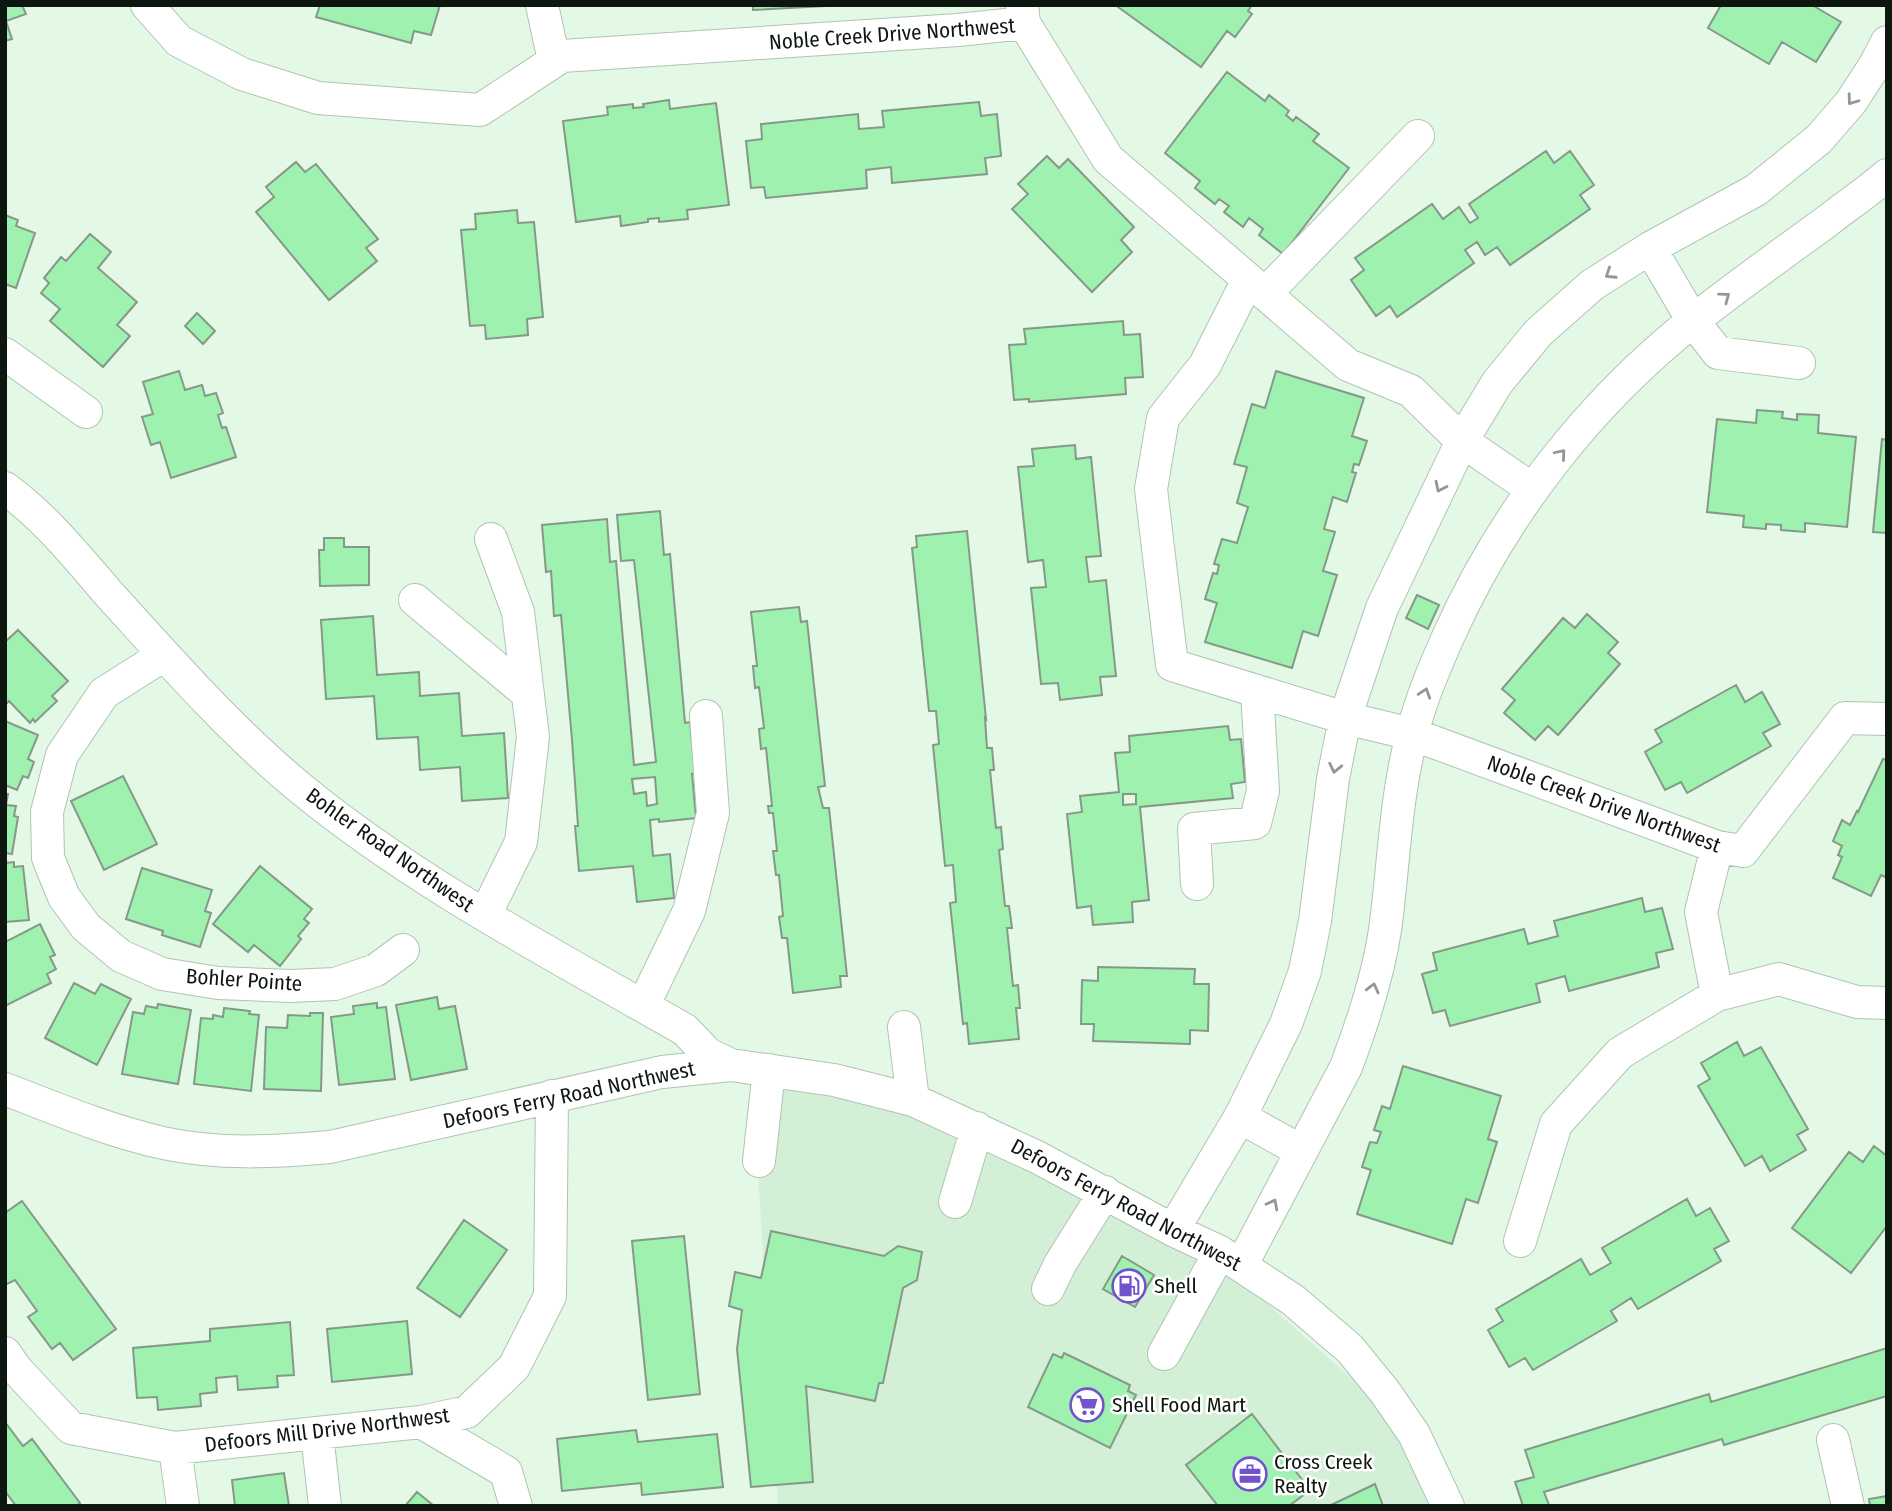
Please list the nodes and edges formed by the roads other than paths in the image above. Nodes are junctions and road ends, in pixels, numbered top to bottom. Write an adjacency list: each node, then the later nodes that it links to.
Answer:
1 (147, 5): 5 (street, Noble Creek Drive Northwest)
2 (542, 5): 5 (street)
3 (1023, 14): 5 (street, Noble Creek Drive Northwest); 10 (street, Noble Creek Drive Northwest)
4 (1887, 41): 6 (street)
5 (554, 61)
6 (1879, 78): 9 (street, one-way to 9)
7 (1418, 136): 10 (street)
8 (1887, 175): 11 (street, one-way to 8)
9 (1650, 248): 11 (street); 15 (street, one-way to 15)
10 (1256, 287): 15 (street, Noble Creek Drive Northwest); 21 (street, Noble Creek Drive Northwest)
11 (1693, 321): 13 (street); 17 (street, one-way to 11)
12 (5, 354): 14 (street)
13 (1799, 363)
14 (86, 412)
15 (1462, 441): 17 (street, Noble Creek Drive Northwest); 24 (street, one-way to 24)
16 (5, 488): 20 (street, Bohler Road Northwest)
17 (1532, 489): 26 (street, one-way to 17)
18 (491, 539): 22 (street)
19 (415, 600): 22 (street)
20 (164, 655): 29 (street, Bohler Road Northwest); 30 (street, Bohler Pointe)
21 (1257, 691): 24 (street, Noble Creek Drive Northwest); 28 (street)
22 (528, 694): 29 (street)
23 (706, 716): 33 (street)
24 (1345, 718): 26 (street, Noble Creek Drive Northwest); 40 (street, one-way to 40)
25 (1887, 719): 27 (street, Noble Creek Drive Northwest)
26 (1412, 734): 27 (street, Noble Creek Drive Northwest); 42 (street, one-way to 26)
27 (1717, 847): 31 (street)
28 (1197, 884)
29 (485, 915): 33 (street, Bohler Road Northwest)
30 (403, 950)
31 (1717, 995): 32 (street); 47 (street)
32 (1887, 1003)
33 (643, 1006): 35 (street, Bohler Road Northwest)
34 (904, 1027): 39 (street)
35 (731, 1065): 36 (street, Defoors Ferry Road Northwest); 38 (street, Defoors Ferry Road Northwest)
36 (769, 1070): 39 (street, Defoors Ferry Road Northwest); 43 (street)
37 (5, 1089): 38 (street, Defoors Ferry Road Northwest)
38 (552, 1096): 52 (street, Defoors Mill Drive Northwest)
39 (913, 1101): 41 (street, Defoors Ferry Road Northwest)
40 (1240, 1117): 42 (street); 46 (street)
41 (977, 1128): 44 (street, Defoors Ferry Road Northwest); 45 (street)
42 (1301, 1151): 48 (street, one-way to 42)
43 (759, 1161)
44 (1105, 1192): 46 (street, Defoors Ferry Road Northwest); 49 (street)
45 (955, 1202)
46 (1173, 1230): 48 (street, Defoors Ferry Road Northwest)
47 (1520, 1241)
48 (1231, 1258): 51 (street); 59 (street, Defoors Ferry Road Northwest)
49 (1048, 1289)
50 (5, 1353): 55 (street, Defoors Mill Drive Northwest)
51 (1164, 1354)
52 (422, 1422): 53 (street, Defoors Mill Drive Northwest); 58 (street)
53 (317, 1434): 55 (street, Defoors Mill Drive Northwest); 57 (street)
54 (1833, 1440): 60 (street)
55 (175, 1448): 56 (street)
56 (183, 1506)
57 (325, 1506)
58 (516, 1506)
59 (1448, 1506)
60 (1848, 1506)

